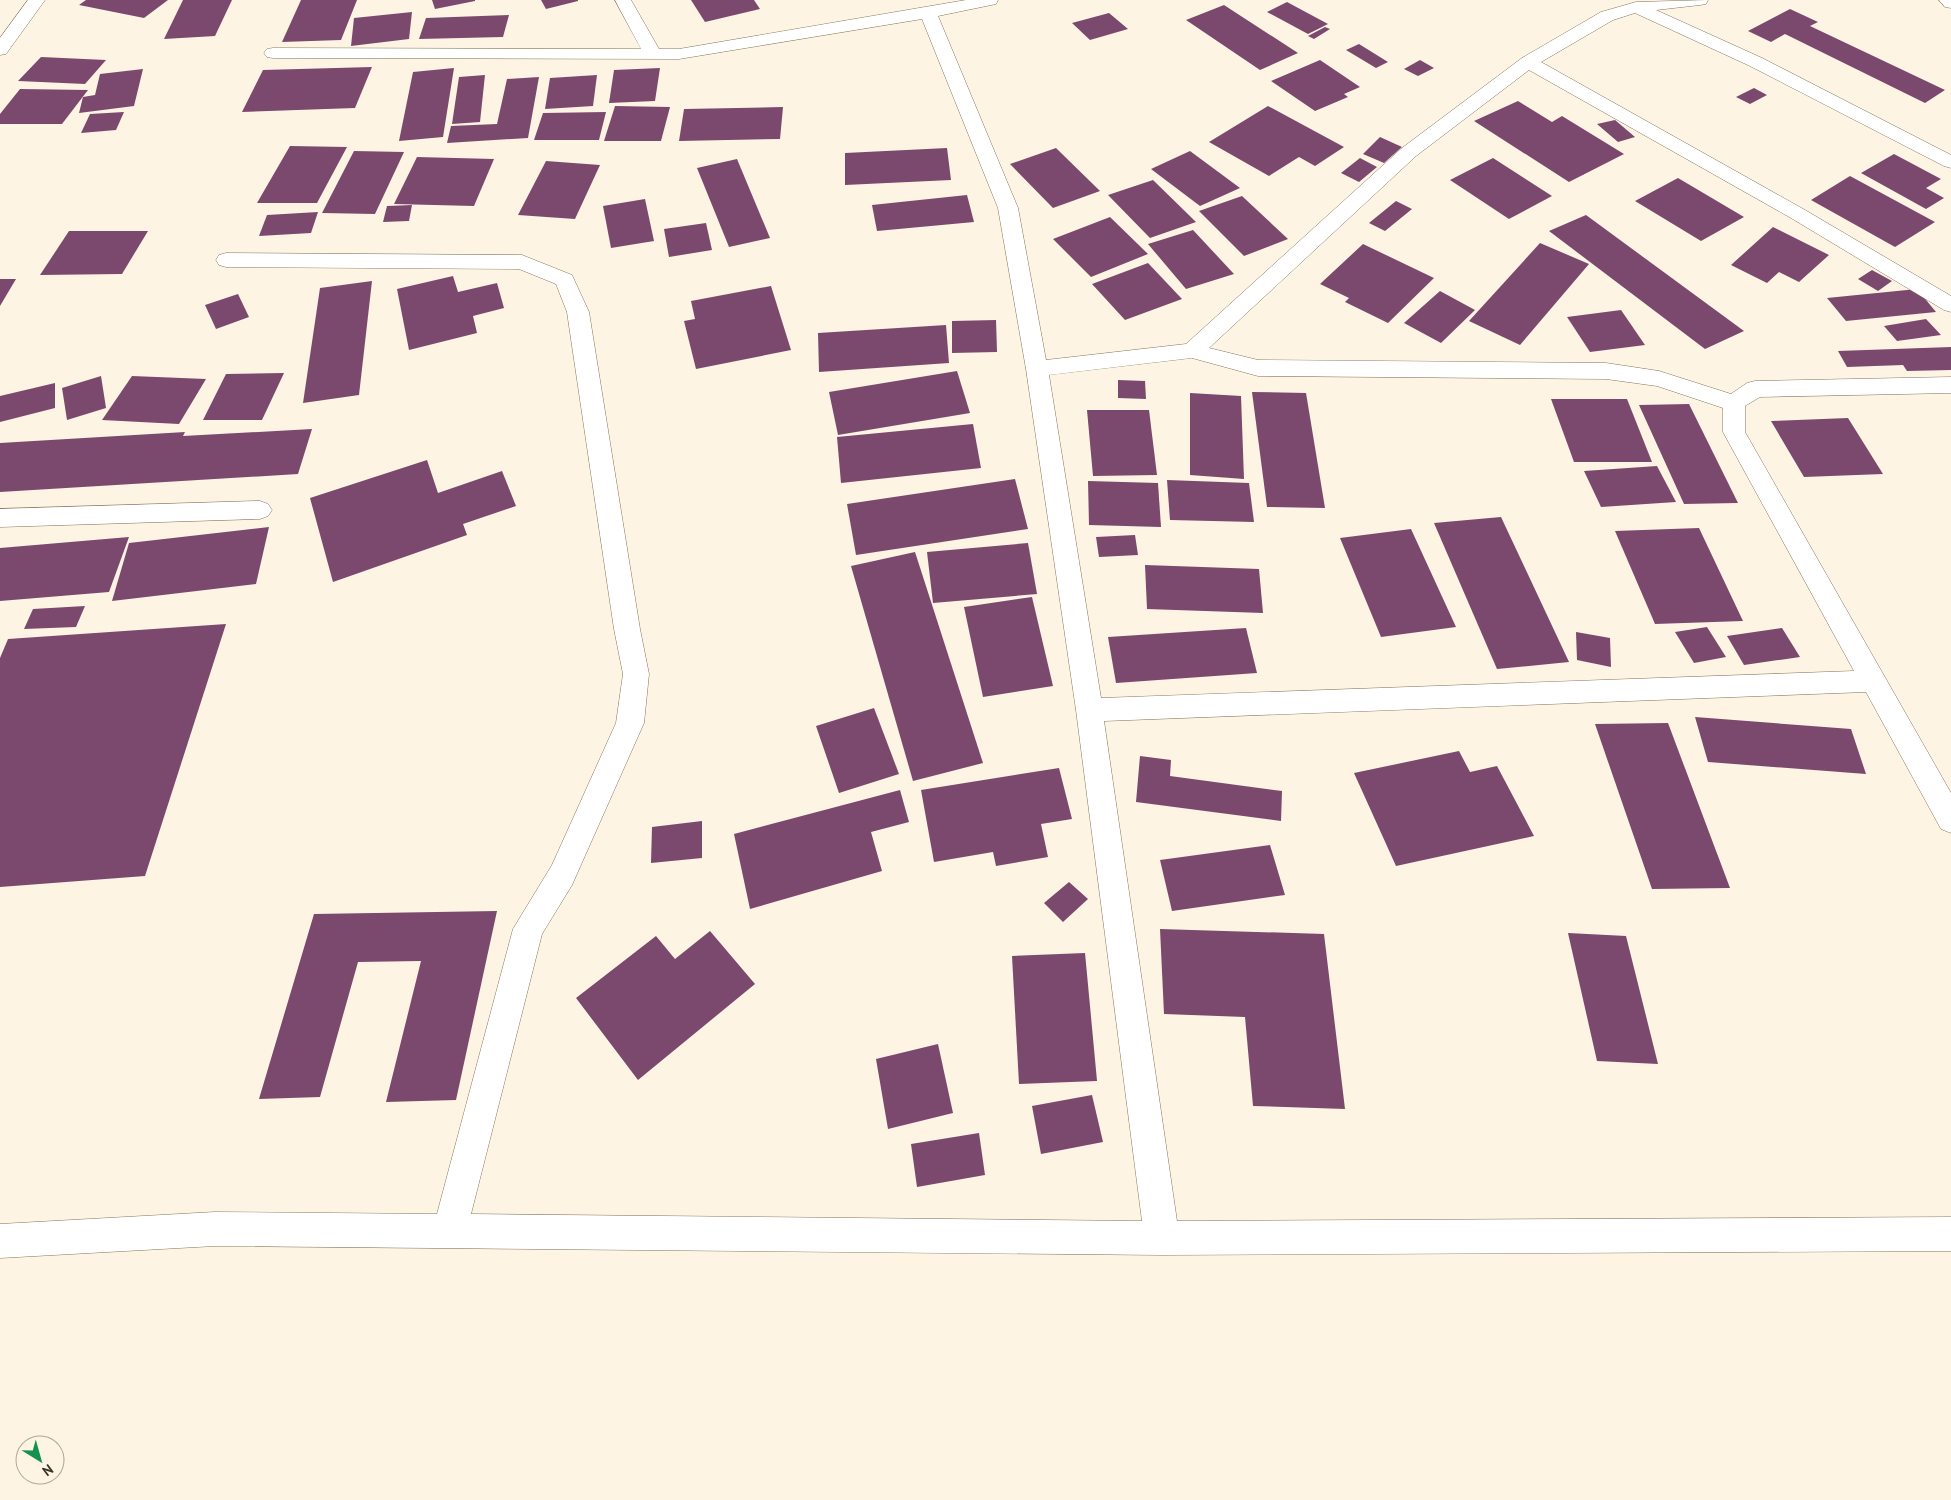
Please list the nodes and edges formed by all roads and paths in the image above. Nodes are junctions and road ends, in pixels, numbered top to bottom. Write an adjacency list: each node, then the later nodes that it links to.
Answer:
1 (37, 0): 10 (street)
2 (623, 0): 12 (street)
3 (990, 0): 9 (street)
4 (1618, 0): 8 (street)
5 (1700, 0): 8 (street)
6 (1947, 0): 7 (street)
7 (1951, 3)
8 (1636, 7): 13 (street); 14 (street)
9 (928, 13): 12 (street); 18 (street)
10 (0, 50)
11 (273, 53): 12 (street)
12 (653, 54)
13 (1528, 62): 16 (street); 17 (street)
14 (1951, 162)
15 (226, 260): 26 (street)
16 (1951, 304)
17 (1192, 351): 18 (street); 20 (street)
18 (1037, 369): 24 (street)
19 (1951, 385): 20 (street)
20 (1734, 403): 23 (street)
21 (260, 510): 22 (street)
22 (0, 518)
23 (1874, 681): 24 (street); 25 (street)
24 (1089, 710): 28 (street)
25 (1951, 820)
26 (450, 1231): 28 (street); 29 (street)
27 (1951, 1234): 28 (street)
28 (1162, 1238)
29 (0, 1241)

